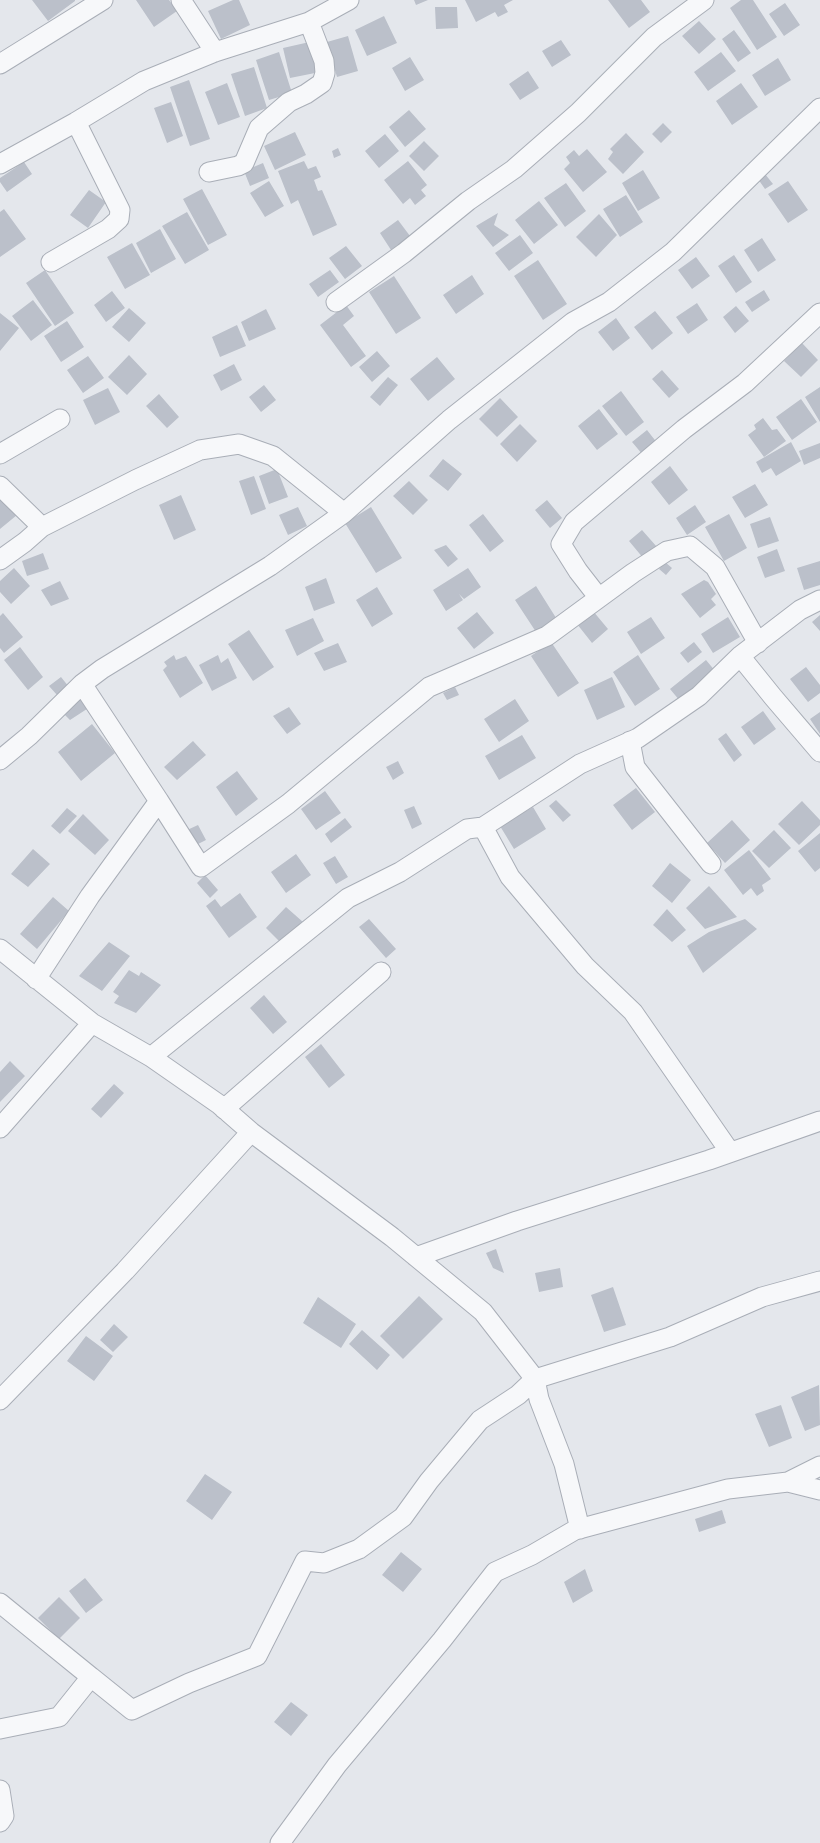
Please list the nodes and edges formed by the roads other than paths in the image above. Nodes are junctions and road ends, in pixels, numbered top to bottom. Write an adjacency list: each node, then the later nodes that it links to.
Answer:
1 (181, 0): 6 (street)
2 (349, 0): 5 (street)
3 (698, 2): 13 (street)
4 (93, 3): 7 (street)
5 (309, 22): 6 (street); 11 (street)
6 (215, 52): 9 (street)
7 (0, 64)
8 (820, 108): 18 (street)
9 (76, 122): 10 (street); 12 (street)
10 (0, 164)
11 (209, 172)
12 (51, 262)
13 (336, 302)
14 (820, 313): 21 (street)
15 (60, 419): 16 (street)
16 (0, 454)
17 (0, 486): 19 (street)
18 (344, 513): 19 (street); 25 (street)
19 (42, 527): 20 (street)
20 (0, 560)
21 (599, 598): 23 (street); 29 (street)
22 (820, 600): 23 (street)
23 (758, 643): 24 (street)
24 (740, 656): 26 (street); 27 (street)
25 (82, 684): 28 (street); 29 (street)
26 (630, 741): 30 (street); 31 (street)
27 (820, 752)
28 (0, 760)
29 (160, 801): 34 (street)
30 (483, 827): 36 (street); 41 (street)
31 (711, 864)
32 (0, 948): 34 (street)
33 (381, 972): 37 (street)
34 (36, 979): 35 (street)
35 (92, 1023): 36 (street); 39 (street)
36 (152, 1057): 37 (street)
37 (224, 1109): 40 (street)
38 (820, 1121): 41 (street)
39 (0, 1128)
40 (251, 1132): 42 (street); 45 (street)
41 (730, 1152): 42 (street)
42 (416, 1258): 44 (street)
43 (820, 1282): 44 (street)
44 (535, 1380): 49 (street); 51 (street)
45 (0, 1400)
46 (820, 1466): 47 (street)
47 (788, 1482): 48 (street); 49 (street)
48 (820, 1490)
49 (580, 1529): 55 (street)
50 (0, 1603): 51 (street)
51 (91, 1677): 52 (street)
52 (0, 1729)
53 (0, 1790): 54 (street)
54 (0, 1822)
55 (280, 1843)

